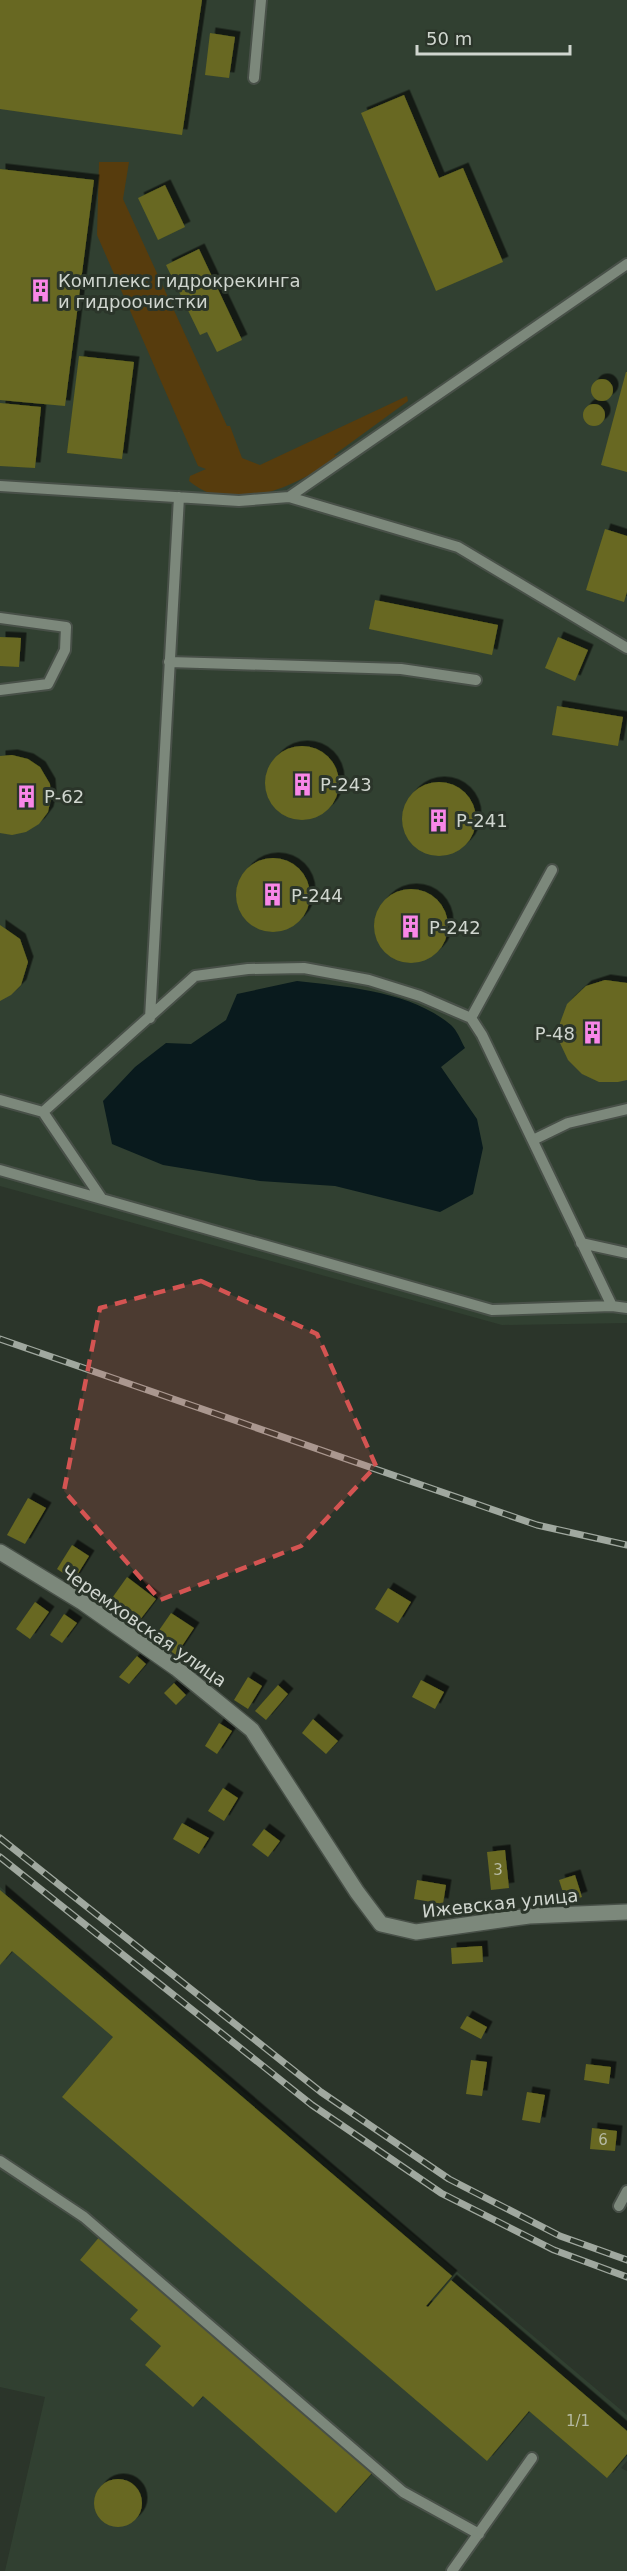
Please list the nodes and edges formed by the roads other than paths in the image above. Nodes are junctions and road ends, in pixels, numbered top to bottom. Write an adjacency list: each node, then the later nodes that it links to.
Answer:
1 (261, 0): 2 (lane)
2 (254, 78)
3 (627, 264): 6 (lane)
4 (0, 486): 5 (lane)
5 (179, 497): 6 (lane); 9 (lane)
6 (290, 497): 8 (lane)
7 (0, 618): 11 (lane)
8 (627, 648)
9 (169, 662): 10 (lane); 13 (lane)
10 (476, 680)
11 (0, 690)
12 (552, 870): 14 (lane)
13 (150, 1018): 14 (lane); 17 (lane)
14 (471, 1018): 18 (lane)
15 (0, 1100): 17 (lane)
16 (627, 1109): 18 (lane)
17 (43, 1112): 20 (lane)
18 (532, 1140): 21 (lane)
19 (0, 1170): 20 (lane)
20 (102, 1199): 23 (lane)
21 (581, 1243): 22 (lane); 23 (lane)
22 (627, 1252)
23 (612, 1306): 24 (lane)
24 (627, 1308)
25 (0, 1552): 26 (street, Черемховская улица)
26 (357, 1892): 27 (street, Ижевская улица)
27 (627, 1912)
28 (0, 2161): 32 (lane)
29 (627, 2191): 30 (lane)
30 (619, 2206)
31 (532, 2458): 32 (lane)
32 (479, 2534): 33 (lane)
33 (452, 2571)

